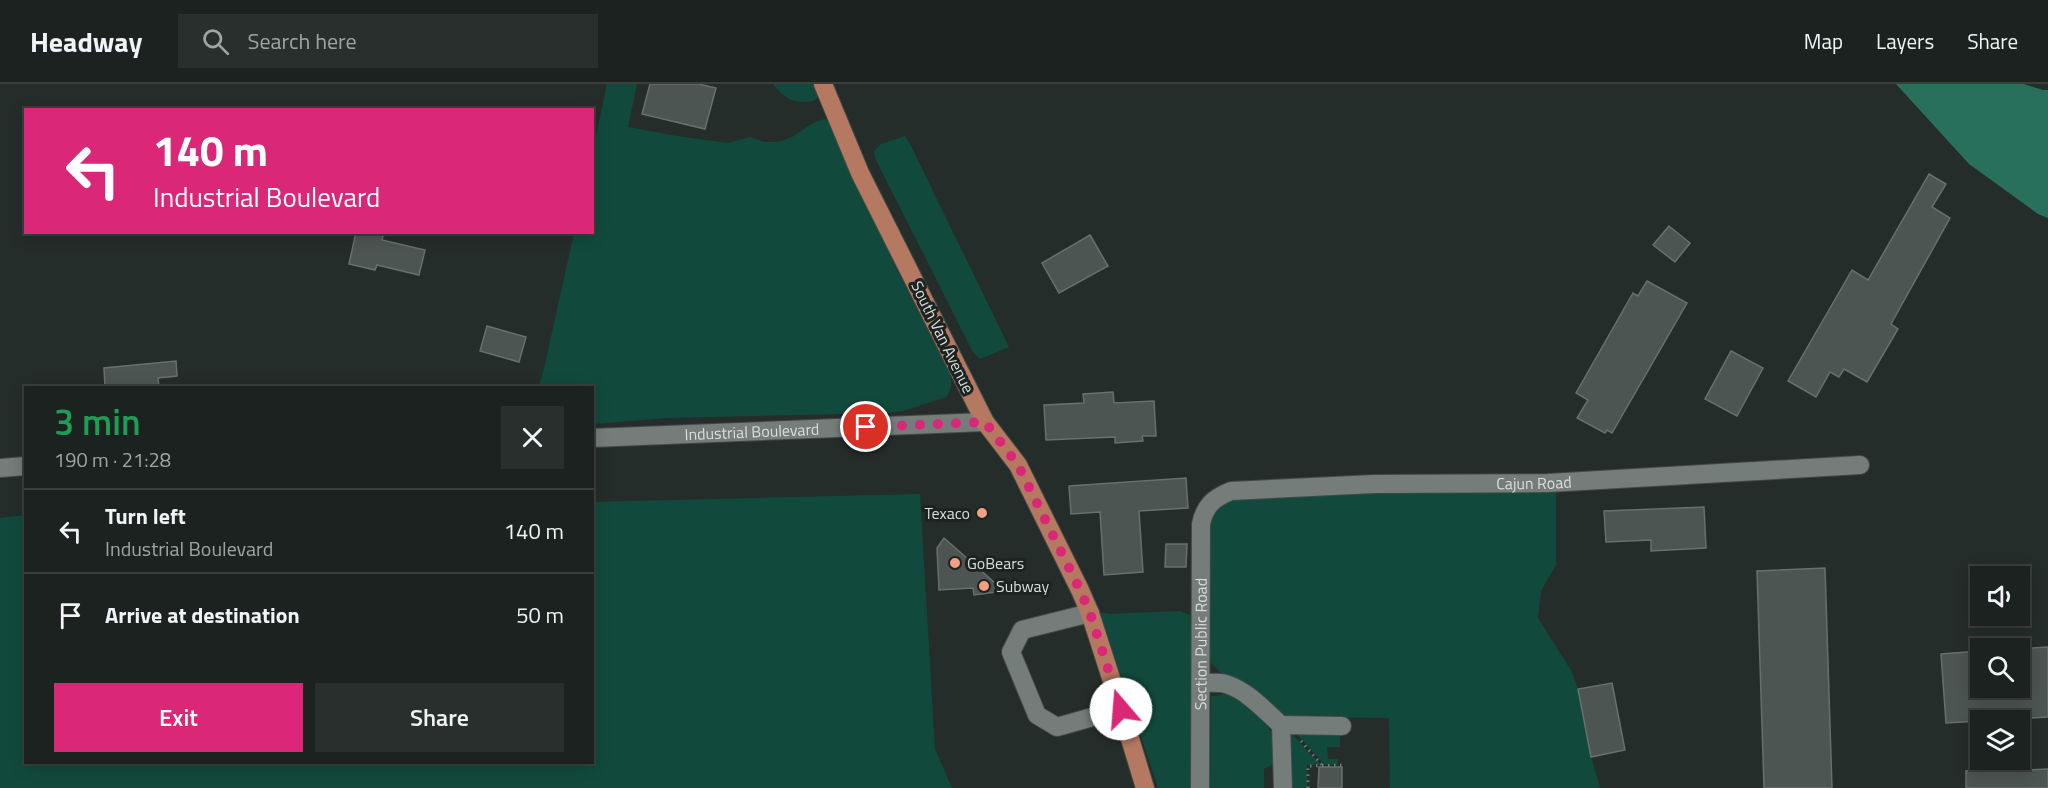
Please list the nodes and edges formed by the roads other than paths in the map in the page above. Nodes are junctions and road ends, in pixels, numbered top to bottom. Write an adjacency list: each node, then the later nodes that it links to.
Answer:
1 (823, 84): 2 (main road, South Van Avenue)
2 (985, 422): 3 (street, Industrial Boulevard); 8 (main road, South Van Avenue)
3 (594, 438)
4 (1860, 465): 7 (street, Cajun Road)
5 (24, 466): 6 (street)
6 (0, 468)
7 (1210, 502): 9 (street, Section Public Road)
8 (1090, 613): 10 (main road, South Van Avenue); 10 (street)
9 (1201, 683): 11 (street); 14 (street, Section Public Road)
10 (1121, 709): 13 (main road, South Van Avenue)
11 (1284, 725): 12 (street); 15 (street)
12 (1342, 726)
13 (1145, 788)
14 (1200, 788)
15 (1283, 788)

